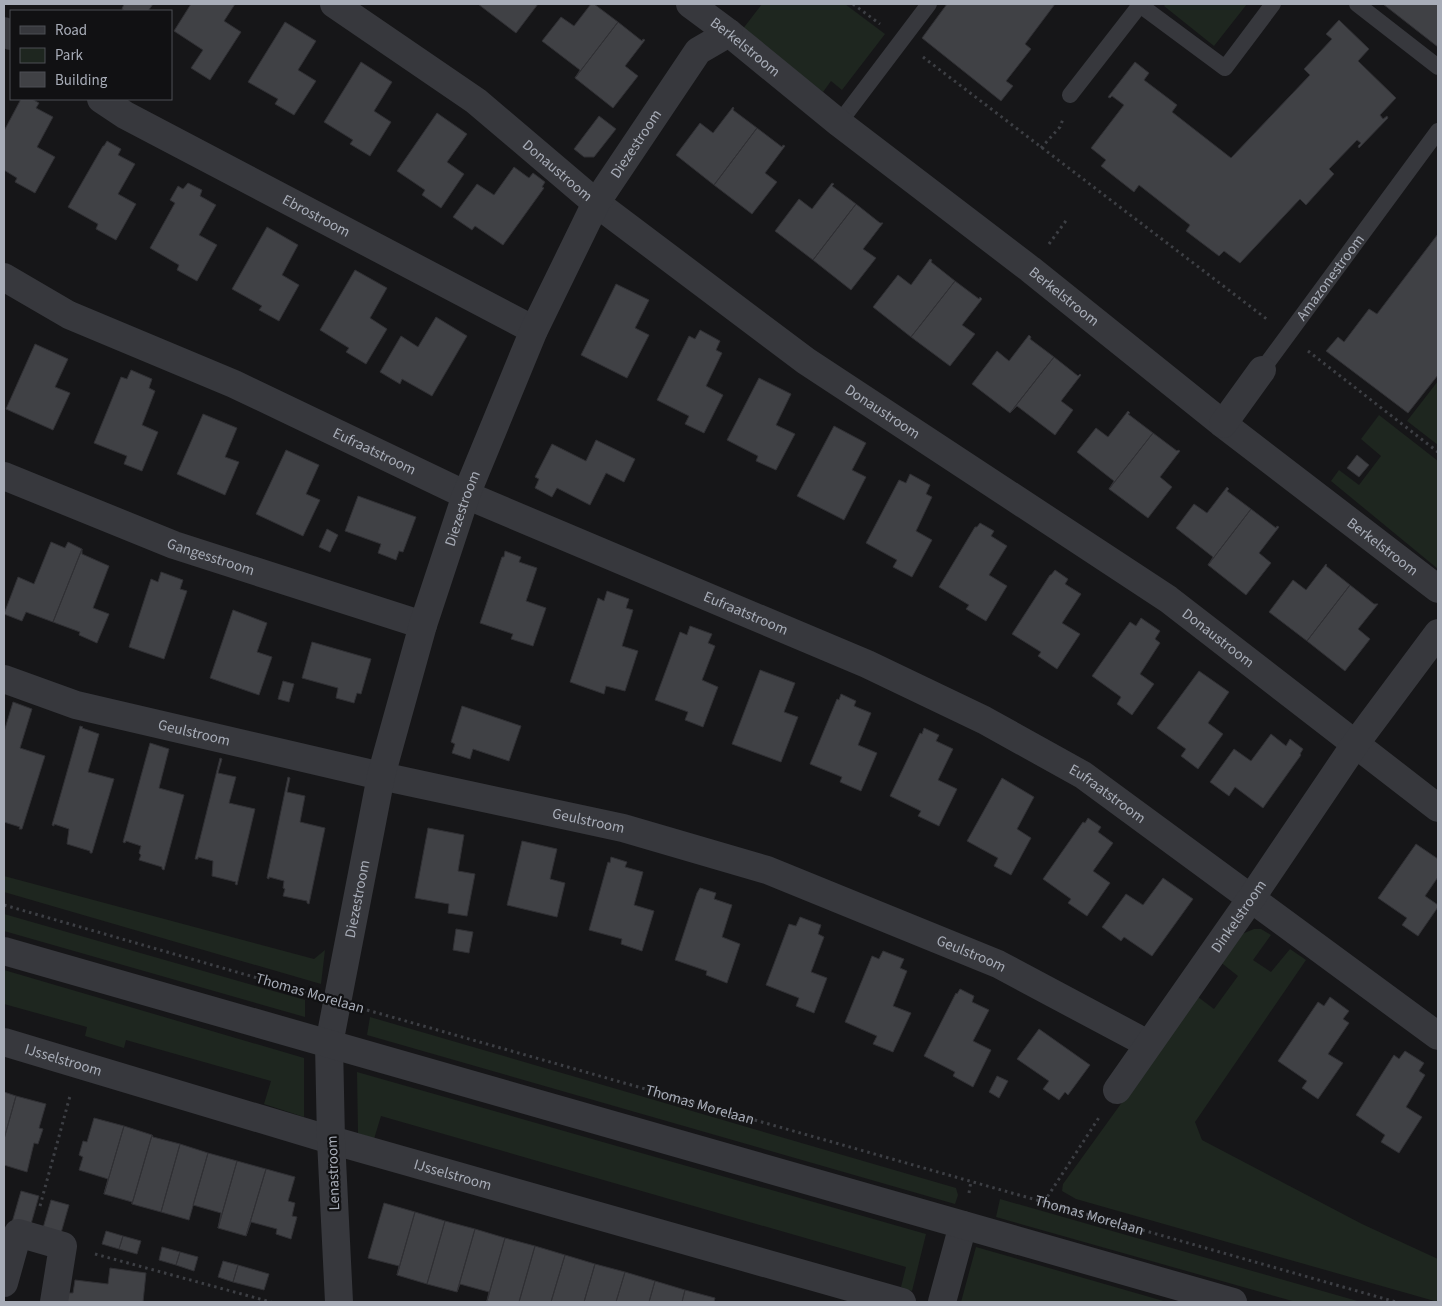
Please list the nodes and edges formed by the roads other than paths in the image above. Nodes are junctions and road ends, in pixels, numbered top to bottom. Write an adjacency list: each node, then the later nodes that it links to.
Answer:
1 (334, 4): 13 (street, Donaustroom)
2 (690, 4): 7 (street, Berkelstroom)
3 (929, 4): 11 (lane)
4 (1273, 4): 6 (lane)
5 (1357, 4): 8 (lane)
6 (1141, 5): 9 (lane)
7 (729, 32): 11 (street, Berkelstroom); 13 (street, Diezestroom)
8 (1438, 67)
9 (1070, 95)
10 (102, 100): 15 (street, Ebrostroom)
11 (838, 123): 17 (street, Berkelstroom)
12 (1438, 131): 16 (lane, Amazonestroom)
13 (596, 203): 15 (street, Diezestroom); 24 (street, Donaustroom)
14 (4, 277): 19 (street, Eufraatstroom)
15 (534, 330): 19 (street, Diezestroom)
16 (1262, 370): 17 (street, Amazonestroom)
17 (1223, 424): 20 (street, Berkelstroom)
18 (4, 476): 21 (street, Gangesstroom)
19 (466, 495): 21 (street, Diezestroom); 27 (street, Eufraatstroom)
20 (1438, 589)
21 (423, 626): 25 (street, Diezestroom)
22 (1438, 633): 24 (street, Dinkelstroom)
23 (4, 679): 25 (street, Geulstroom)
24 (1356, 743): 26 (street, Donaustroom); 27 (street, Dinkelstroom)
25 (381, 776): 31 (street, Diezestroom); 32 (street, Geulstroom)
26 (1438, 808)
27 (1252, 897): 29 (street, Eufraatstroom); 32 (street, Dinkelstroom)
28 (4, 951): 31 (street)
29 (1438, 1036)
30 (4, 1042): 34 (street, IJsselstroom)
31 (329, 1044): 34 (street, Lenastroom); 35 (street)
32 (1148, 1044): 33 (street, Dinkelstroom)
33 (1117, 1090)
34 (331, 1140): 38 (street, Lenastroom); 39 (street, IJsselstroom)
35 (963, 1225): 40 (street); 41 (street)
36 (4, 1283): 37 (street)
37 (54, 1302)
38 (339, 1302)
39 (902, 1302)
40 (942, 1302)
41 (1233, 1302)

